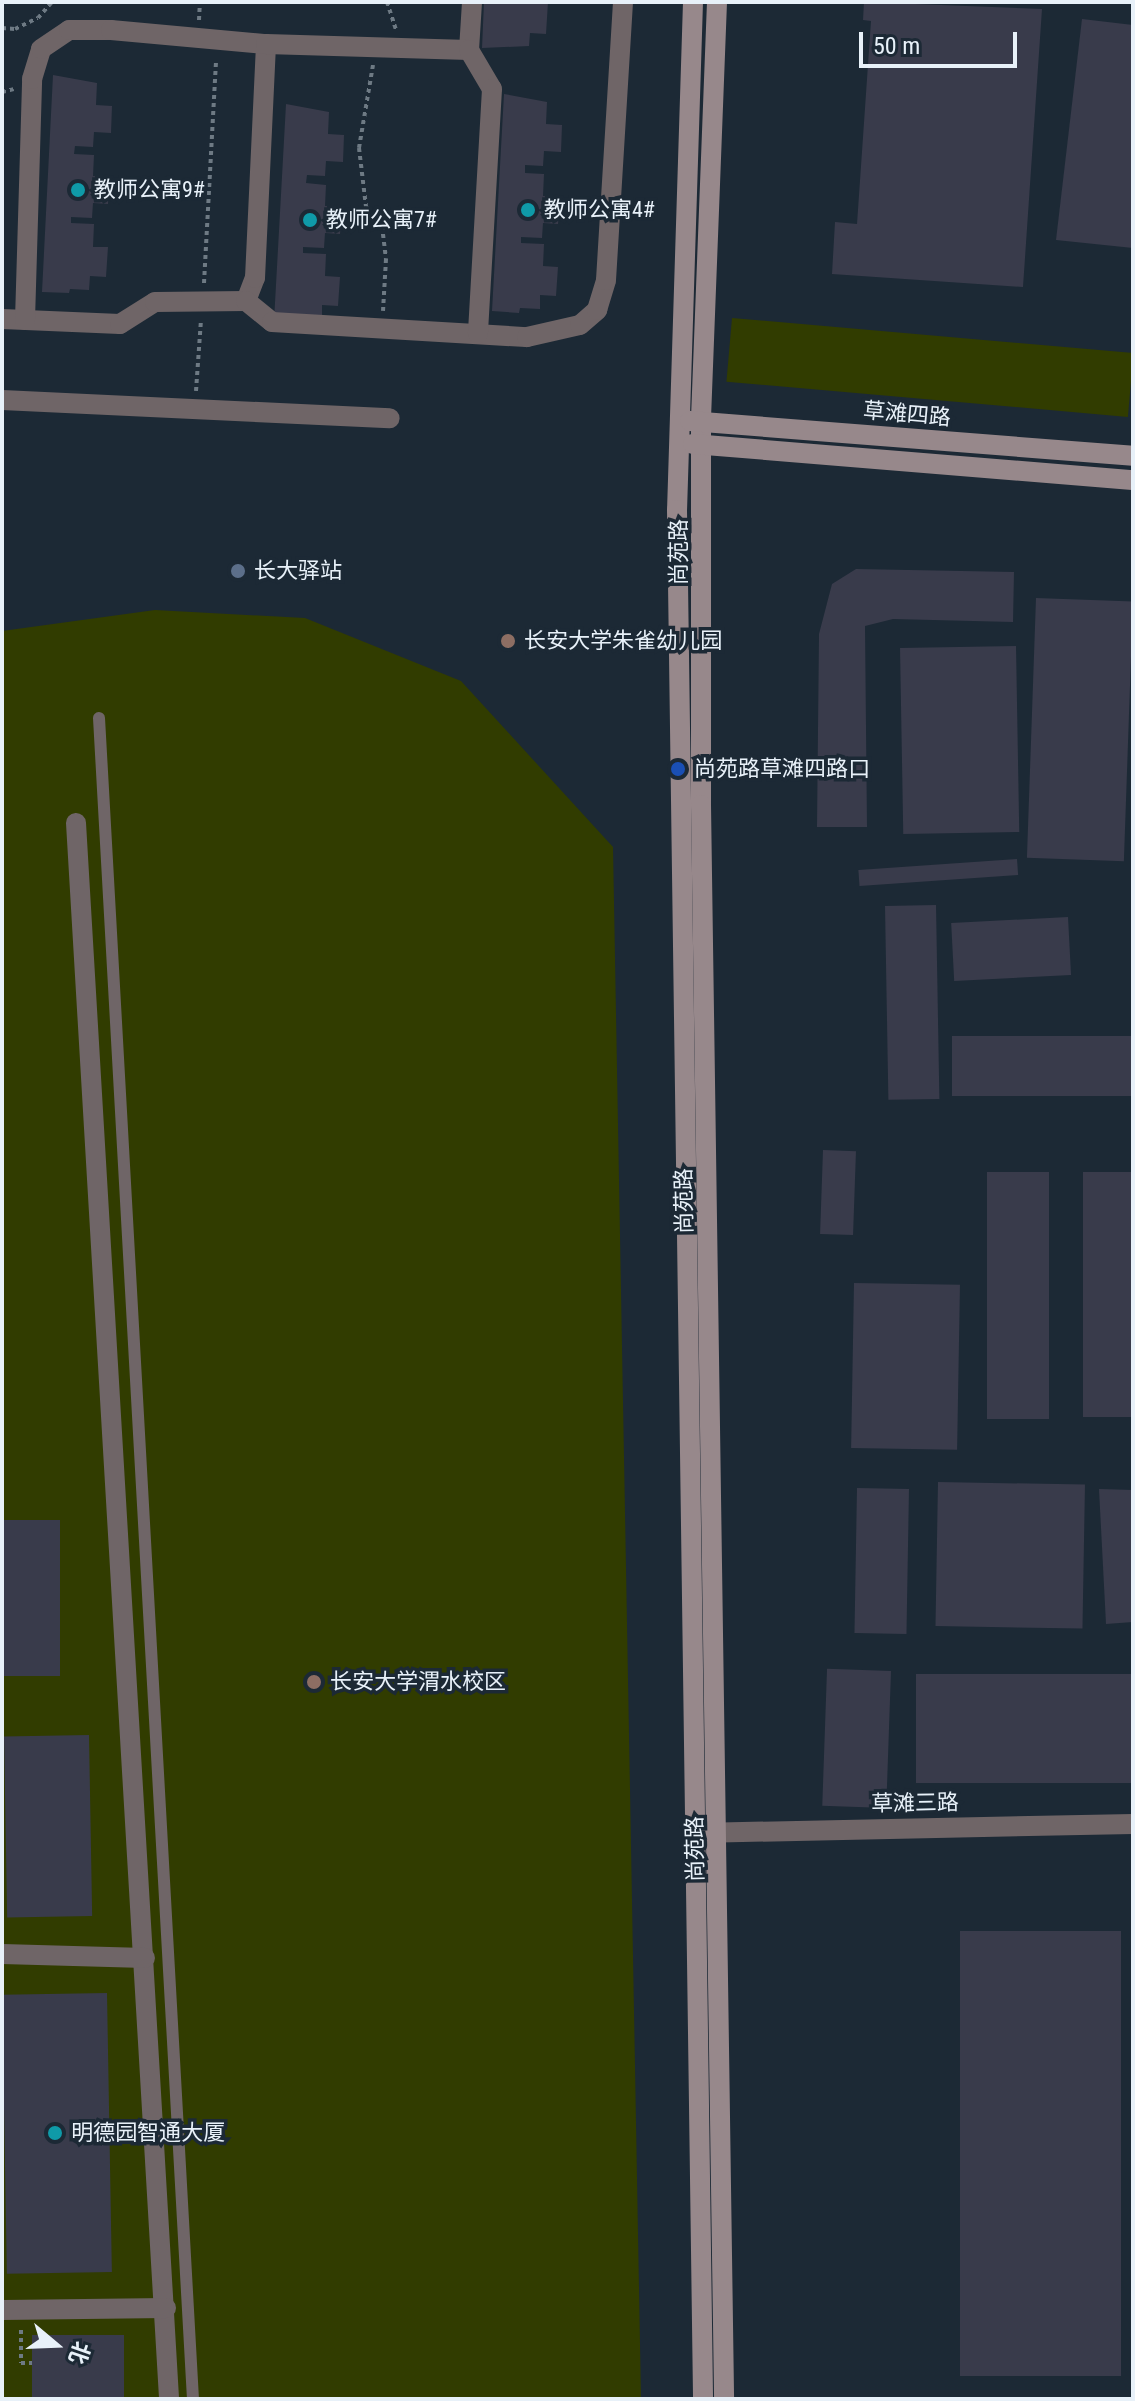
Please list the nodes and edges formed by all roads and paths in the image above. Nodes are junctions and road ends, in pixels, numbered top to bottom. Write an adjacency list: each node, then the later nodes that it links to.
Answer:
1 (52, 2): 7 (path)
2 (387, 2): 11 (path)
3 (472, 2): 12 (street)
4 (623, 2): 18 (street)
5 (693, 2): 22 (main road, 尚苑路)
6 (717, 2): 23 (main road, 尚苑路)
7 (2, 28)
8 (217, 40): 9 (street); 13 (path); 16 (street)
9 (266, 44): 10 (street); 14 (street)
10 (373, 47): 11 (street); 17 (path)
11 (396, 48): 12 (street)
12 (469, 50): 18 (street)
13 (203, 301): 14 (street); 16 (street); 20 (path)
14 (246, 301): 17 (street)
15 (2, 319): 16 (street)
16 (25, 320)
17 (382, 329): 18 (street)
18 (478, 334)
19 (2, 400): 20 (street)
20 (194, 409): 21 (street)
21 (390, 418)
22 (677, 420): 23 (main road, 草滩四路); 24 (main road, 尚苑路)
23 (701, 422): 25 (main road, 尚苑路); 26 (main road, 草滩四路)
24 (677, 443): 25 (main road); 31 (main road, 尚苑路)
25 (703, 444): 27 (main road); 31 (main road, 尚苑路)
26 (1133, 456)
27 (1133, 480)
28 (99, 718): 38 (lane)
29 (76, 823): 33 (street)
30 (1133, 1824): 31 (street, 草滩三路)
31 (708, 1832): 39 (main road, 尚苑路); 40 (main road, 尚苑路)
32 (2, 1954): 33 (street)
33 (145, 1958): 34 (street)
34 (166, 2308): 35 (street); 37 (street)
35 (7, 2318): 36 (path)
36 (32, 2363)
37 (169, 2399)
38 (193, 2399)
39 (703, 2399)
40 (724, 2399)

